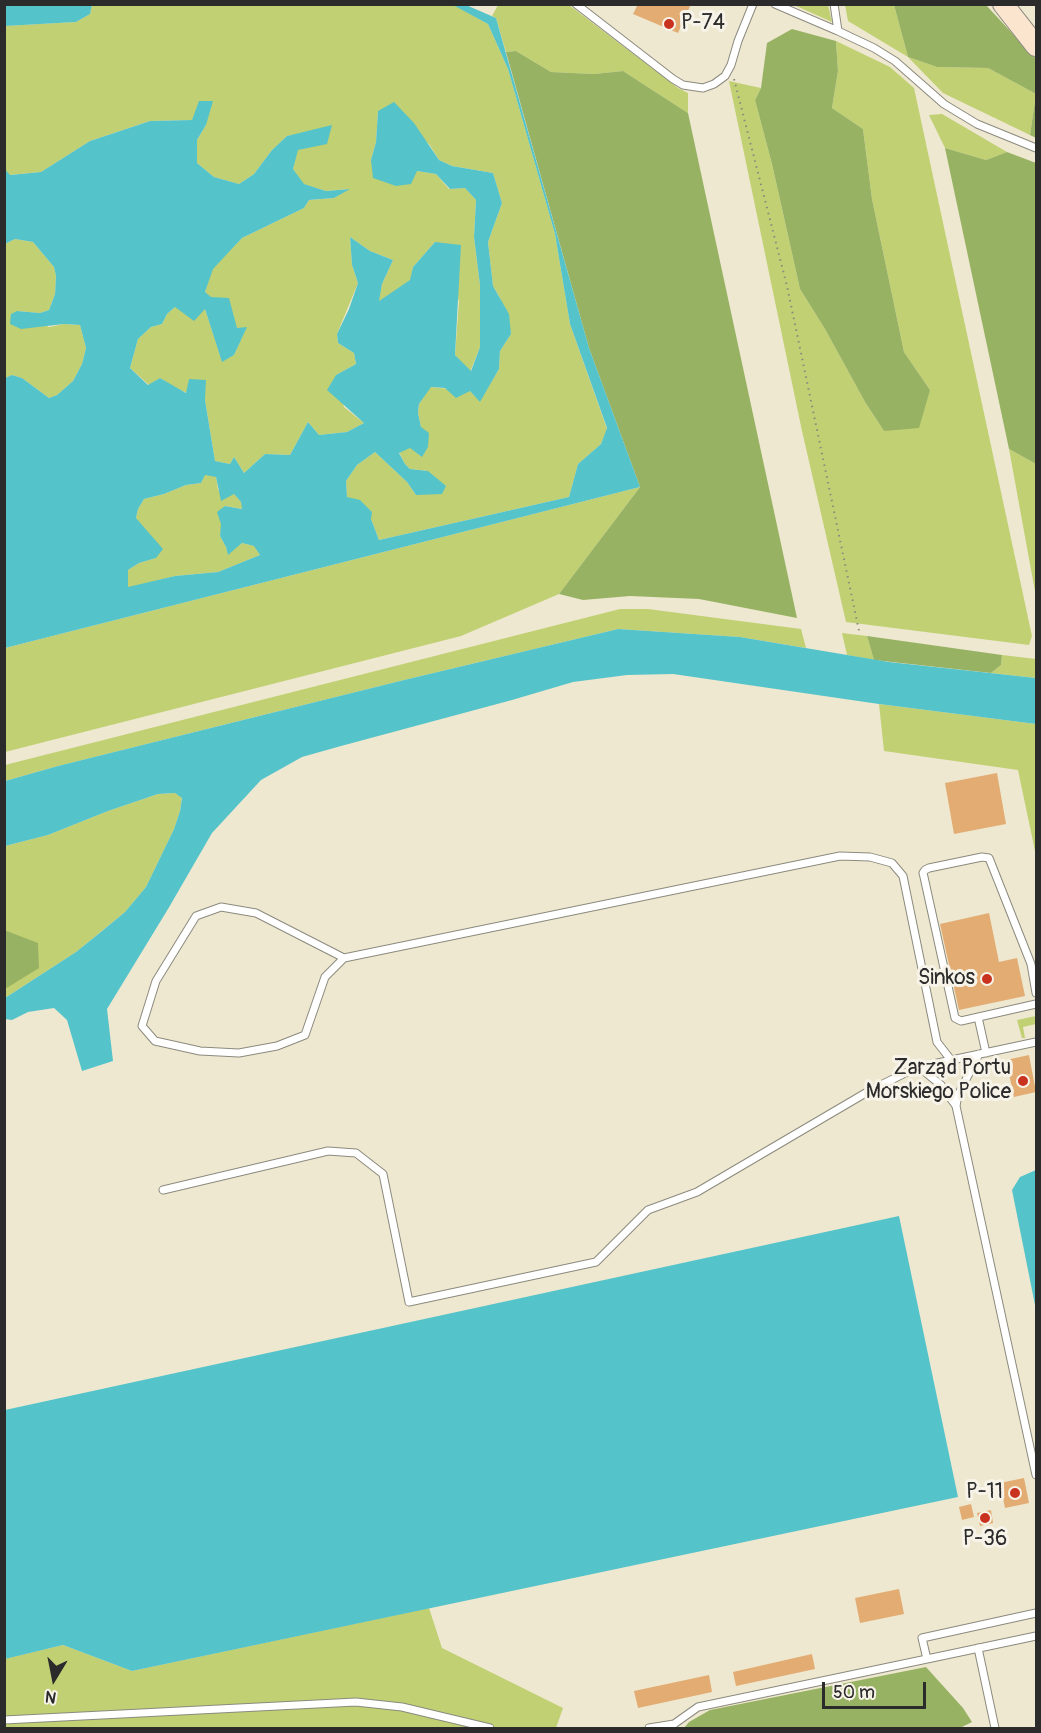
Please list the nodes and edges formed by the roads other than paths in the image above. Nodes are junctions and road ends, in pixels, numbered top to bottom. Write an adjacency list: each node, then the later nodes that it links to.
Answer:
1 (576, 4): 2 (lane)
2 (753, 4)
3 (775, 4): 6 (lane)
4 (834, 4): 6 (lane)
5 (1003, 4): 7 (main road)
6 (838, 30): 8 (lane)
7 (1036, 46)
8 (1036, 148)
9 (344, 958): 9 (lane); 15 (lane)
10 (1036, 993): 12 (lane)
11 (1036, 1004): 12 (lane)
12 (978, 1017): 14 (lane)
13 (1036, 1042): 14 (lane)
14 (983, 1054): 15 (lane); 17 (lane)
15 (951, 1060): 16 (lane)
16 (920, 1067): 17 (lane); 18 (lane)
17 (956, 1106): 19 (lane)
18 (163, 1190)
19 (1036, 1475)
20 (1036, 1613): 23 (lane)
21 (1036, 1636): 22 (lane)
22 (978, 1648): 23 (lane); 28 (lane)
23 (927, 1659): 25 (lane)
24 (4, 1720): 26 (lane)
25 (673, 1726): 27 (lane)
26 (490, 1728)
27 (648, 1728)
28 (995, 1728)

